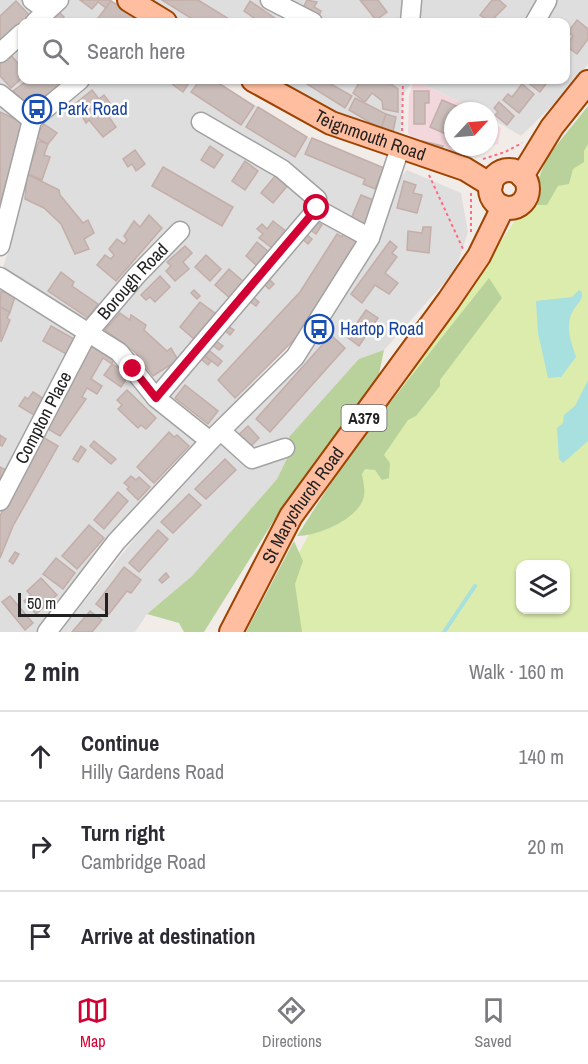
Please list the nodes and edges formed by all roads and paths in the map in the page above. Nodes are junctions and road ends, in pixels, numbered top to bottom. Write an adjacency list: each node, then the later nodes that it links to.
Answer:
1 (32, 0): 6 (street)
2 (129, 0): 7 (main road)
3 (270, 0): 8 (street)
4 (412, 0): 9 (street)
5 (547, 1): 10 (street)
6 (47, 11)
7 (151, 18)
8 (305, 18)
9 (410, 18)
10 (537, 18)
11 (18, 37): 12 (street)
12 (0, 53)
13 (588, 82): 23 (main road)
14 (75, 84): 18 (street)
15 (261, 84): 21 (main road, Teignmouth Road)
16 (404, 84): 21 (path)
17 (0, 94): 18 (street)
18 (32, 120): 27 (street)
19 (201, 122): 26 (street)
20 (525, 141): 22 (path)
21 (410, 151): 22 (main road, Teignmouth Road); 30 (street); 32 (path)
22 (468, 171): 24 (main road, Teignmouth Road); 29 (path)
23 (522, 176): 24 (main road); 25 (main road)
24 (491, 185): 25 (main road)
25 (502, 207): 32 (main road, St Marychurch Road / A379)
26 (317, 208): 30 (street); 35 (street)
27 (2, 221): 31 (street)
28 (180, 231): 34 (street, Borough Road)
29 (471, 236)
30 (370, 238): 36 (street)
31 (0, 246)
32 (471, 268): 40 (main road, St Marychurch Road / A379)
33 (0, 277): 34 (street)
34 (87, 334): 35 (street); 38 (street, Compton Place)
35 (156, 398): 36 (street)
36 (215, 436): 37 (street); 39 (street)
37 (285, 448)
38 (0, 501)
39 (47, 632)
40 (231, 632)

